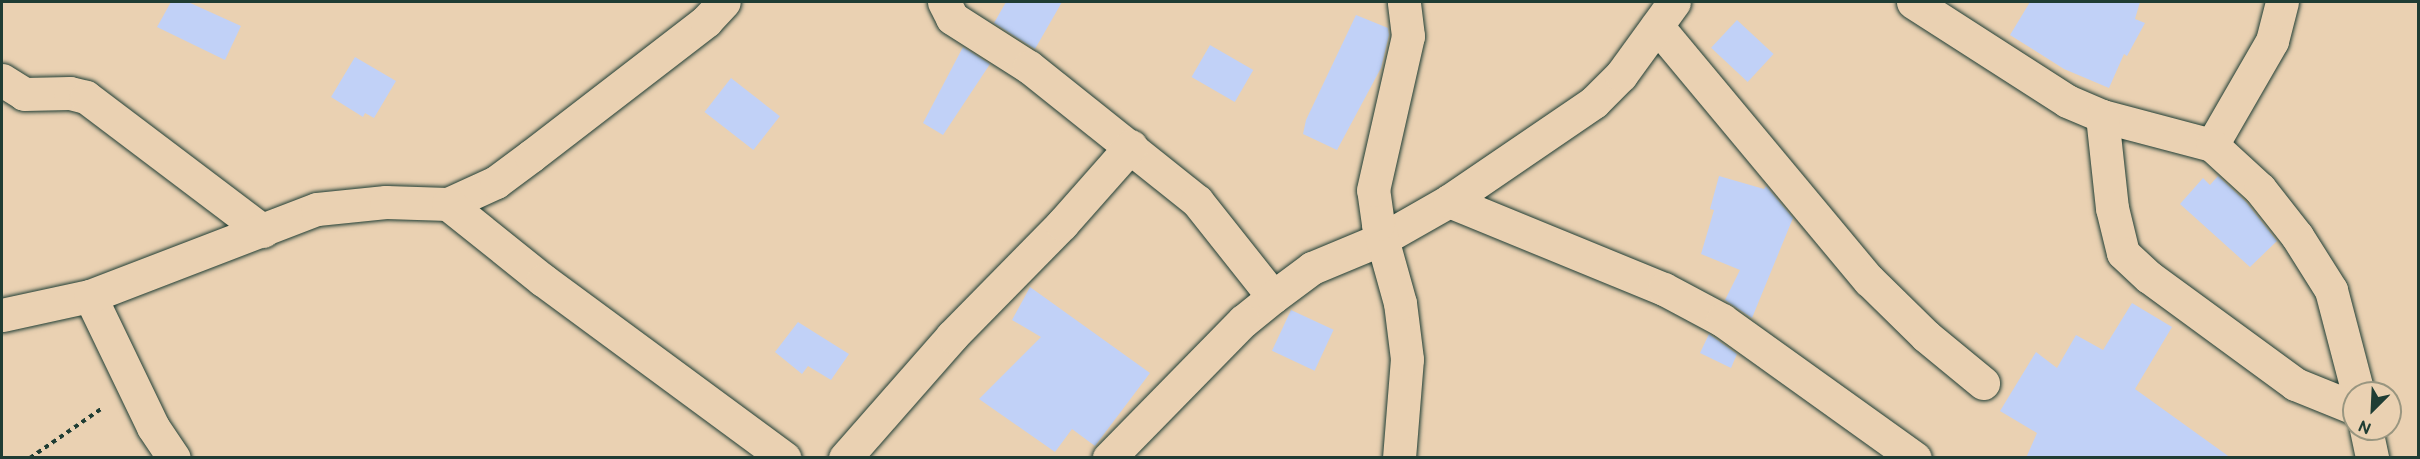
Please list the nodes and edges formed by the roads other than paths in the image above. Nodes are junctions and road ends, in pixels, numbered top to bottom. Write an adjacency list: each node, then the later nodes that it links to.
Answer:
1 (724, 2): 12 (street)
2 (944, 2): 10 (street)
3 (1404, 2): 14 (street)
4 (1913, 2): 8 (street)
5 (2282, 2): 9 (street)
6 (1666, 14): 11 (street); 19 (street)
7 (2, 80): 13 (street)
8 (2102, 116): 9 (street); 20 (street)
9 (2212, 145): 18 (street)
10 (1131, 146): 16 (street); 25 (street)
11 (1449, 201): 14 (street); 27 (street)
12 (448, 204): 13 (street); 22 (street)
13 (262, 231): 15 (street)
14 (1384, 238): 16 (street); 26 (street)
15 (90, 296): 17 (street); 24 (street)
16 (1273, 297): 23 (street)
17 (2, 315)
18 (2355, 381)
19 (1983, 383)
20 (2342, 403)
21 (2368, 441): 28 (street)
22 (767, 452)
23 (1118, 456)
24 (174, 458)
25 (846, 458)
26 (1399, 458)
27 (1916, 458)
28 (2372, 458)

